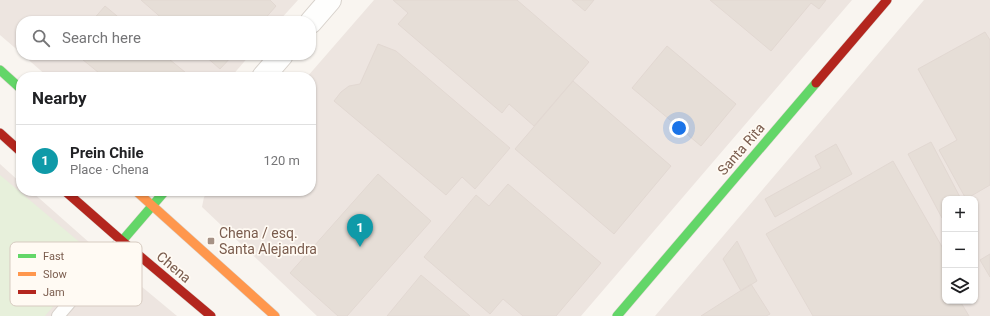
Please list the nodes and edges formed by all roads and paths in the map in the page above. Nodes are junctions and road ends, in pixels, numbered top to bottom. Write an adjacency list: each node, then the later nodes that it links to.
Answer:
1 (330, 0): 3 (street)
2 (887, 0): 20 (street, Santa Rita)
3 (316, 16)
4 (278, 60): 6 (street)
5 (0, 70): 7 (street)
6 (267, 72)
7 (16, 84)
8 (0, 133): 9 (street)
9 (16, 147)
10 (71, 196): 14 (street, Chena)
11 (141, 196): 13 (street)
12 (161, 196): 13 (street)
13 (152, 206): 14 (street); 19 (street)
14 (122, 241)
15 (142, 258): 18 (street, Chena)
16 (67, 306): 17 (lane)
17 (58, 316)
18 (211, 316)
19 (275, 316)
20 (617, 316)

